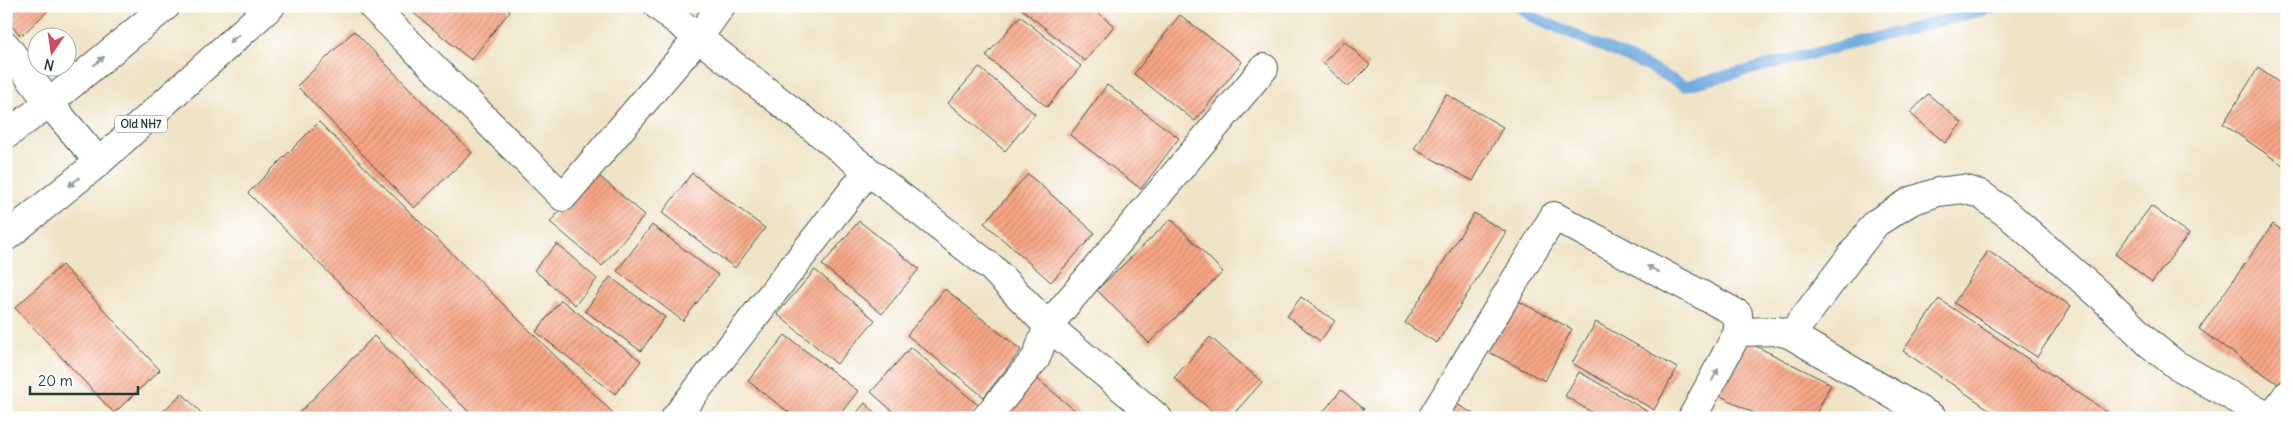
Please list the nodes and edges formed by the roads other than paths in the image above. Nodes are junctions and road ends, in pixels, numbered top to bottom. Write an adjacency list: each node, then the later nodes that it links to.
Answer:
1 (166, 6): 9 (street, one-way to 1)
2 (270, 6): 11 (street, Old NH7, one-way to 11)
3 (372, 6): 6 (street)
4 (658, 6): 6 (street)
5 (721, 6): 6 (street)
6 (698, 38): 12 (street)
7 (6, 46): 9 (street)
8 (1264, 68): 14 (street)
9 (49, 103): 10 (street); 11 (street)
10 (6, 135)
11 (99, 162): 13 (street, Old NH7, one-way to 13)
12 (868, 171): 14 (street); 18 (street)
13 (6, 237)
14 (1048, 326): 19 (street); 20 (street)
15 (1738, 332): 16 (street); 21 (street, one-way to 21); 22 (street, one-way to 15)
16 (1791, 335): 23 (street); 24 (street)
17 (2287, 395): 24 (street)
18 (675, 418)
19 (986, 418)
20 (1158, 418)
21 (1432, 418)
22 (1692, 418)
23 (1933, 418)
24 (2270, 418)

